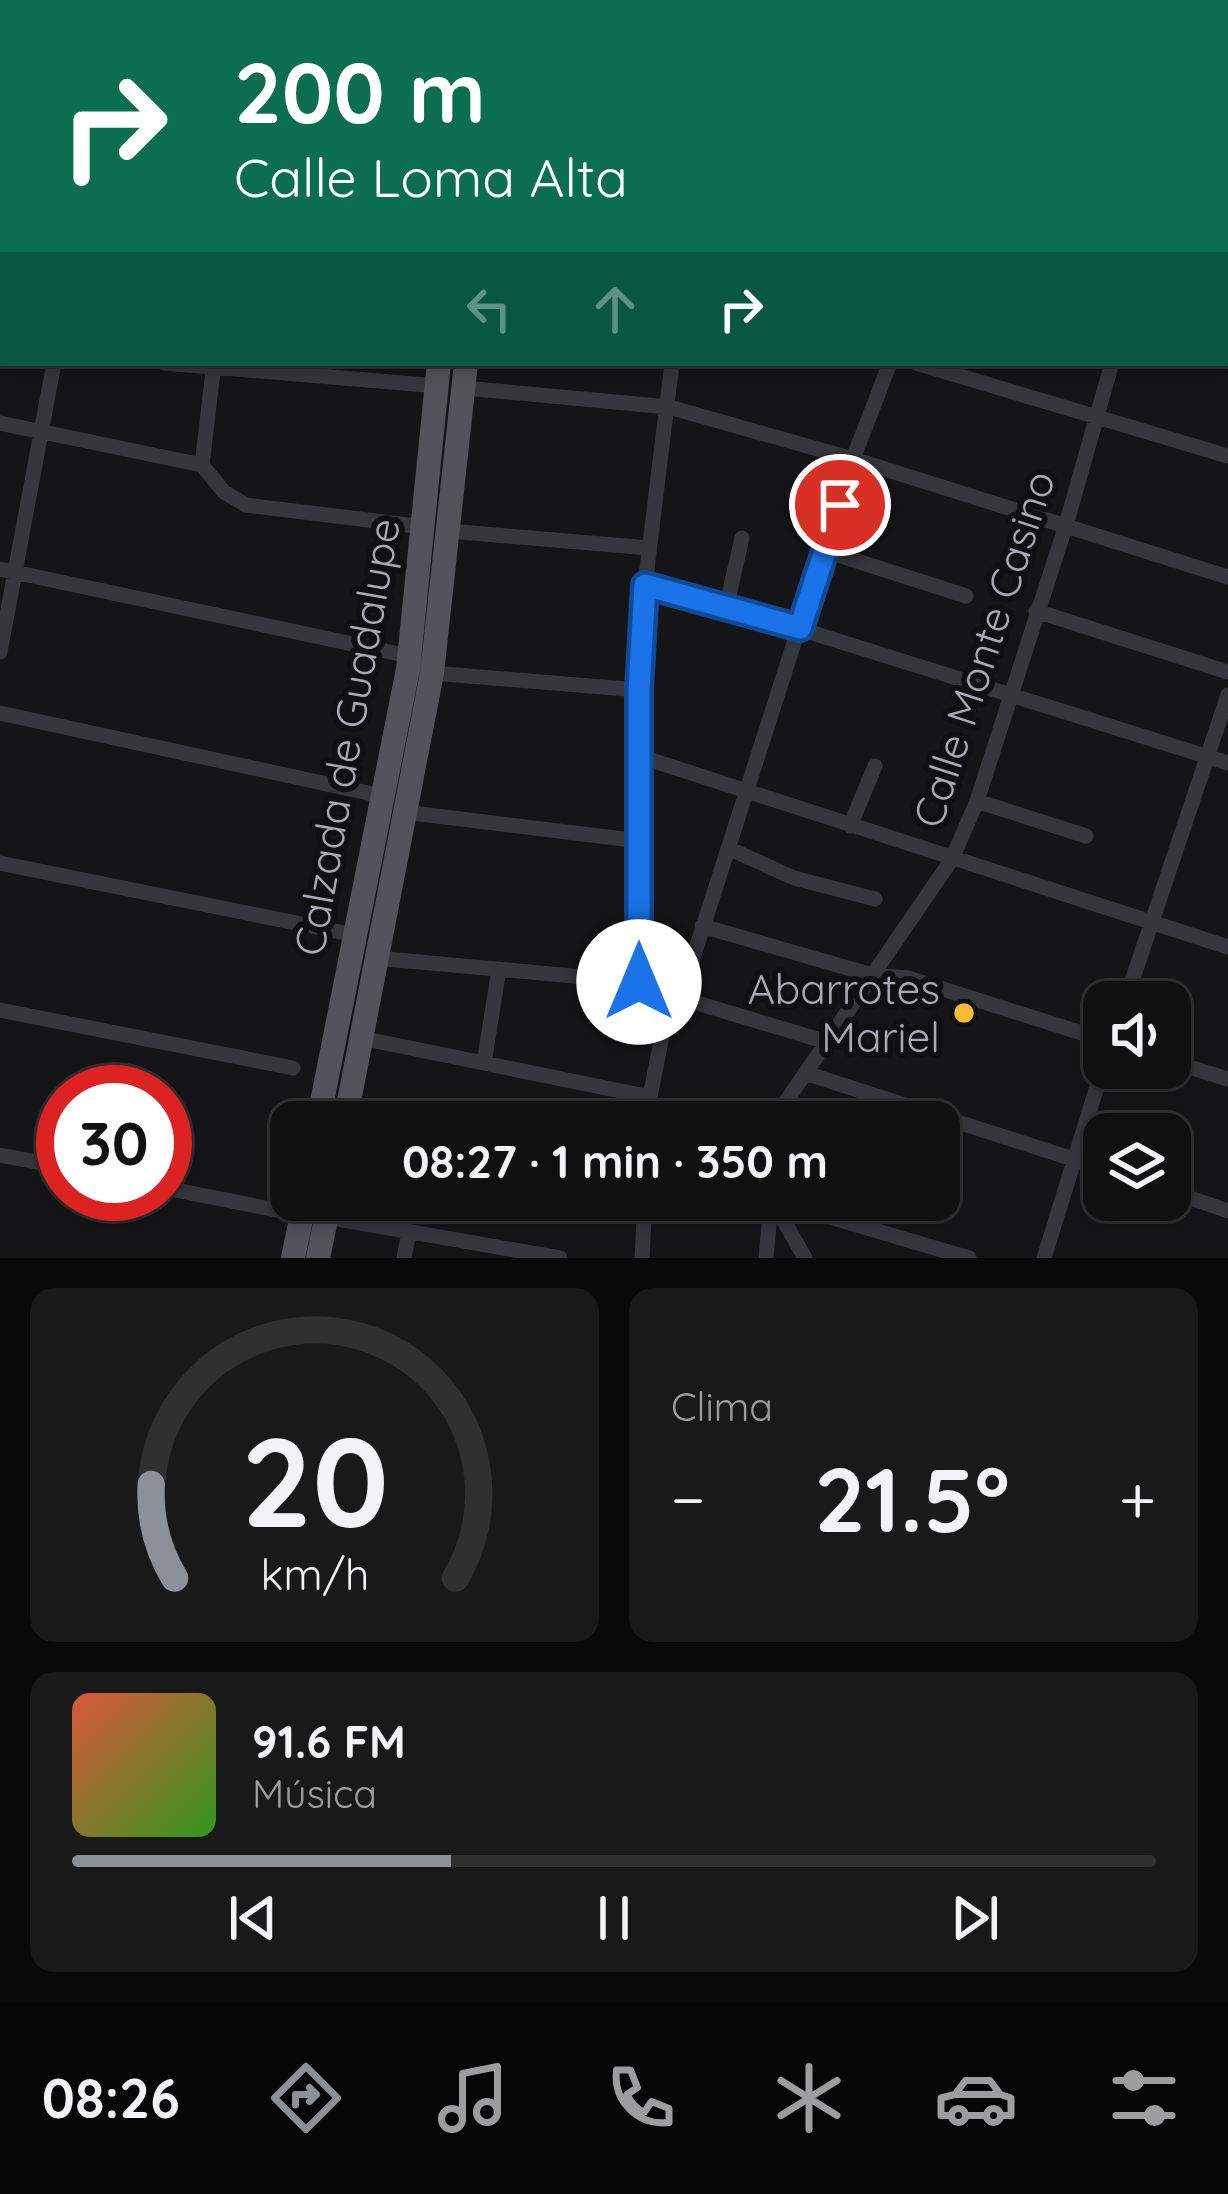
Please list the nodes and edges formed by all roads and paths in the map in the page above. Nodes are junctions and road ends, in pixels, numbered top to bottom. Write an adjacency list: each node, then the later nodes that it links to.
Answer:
1 (54, 366): 12 (street)
2 (213, 366): 7 (street); 15 (street)
3 (672, 366): 9 (street)
4 (889, 366): 14 (street)
5 (926, 366): 10 (street)
6 (1111, 366): 10 (street, Calle Monte Casino)
7 (438, 374): 17 (main road, Calzada de Guadalupe)
8 (465, 376): 9 (street); 17 (main road, Calzada de Guadalupe)
9 (669, 407): 14 (street); 19 (street)
10 (1096, 418): 13 (street); 16 (street, Calle Monte Casino)
11 (0, 423): 12 (street)
12 (44, 432): 15 (street); 21 (street)
13 (1228, 456)
14 (853, 459): 16 (street); 20 (street)
15 (202, 465): 17 (street)
16 (1066, 526): 22 (street); 26 (street, Calle Monte Casino)
17 (437, 529): 19 (street); 29 (main road, Calzada de Guadalupe); 31 (main road, Calzada de Guadalupe)
18 (742, 538): 25 (street)
19 (649, 548): 23 (street)
20 (826, 550): 24 (street); 27 (street)
21 (8, 570): 28 (street); 29 (street)
22 (1228, 577)
23 (645, 585): 25 (street); 32 (street)
24 (966, 596)
25 (726, 608): 27 (street)
26 (1036, 610): 30 (street); 33 (street, Calle Monte Casino)
27 (800, 628): 33 (street); 40 (street)
28 (0, 652)
29 (409, 656): 31 (street); 41 (main road, Calzada de Guadalupe)
30 (1228, 672)
31 (432, 674): 32 (street); 43 (main road, Calzada de Guadalupe)
32 (639, 690): 36 (street)
33 (1008, 695): 37 (street); 42 (street, Calle Monte Casino)
34 (1228, 695): 37 (street)
35 (0, 712): 41 (street)
36 (639, 756): 40 (street); 46 (street)
37 (1208, 757): 38 (street); 51 (street)
38 (1228, 763)
39 (875, 766): 44 (street)
40 (745, 792): 44 (street); 47 (street)
41 (382, 796): 53 (main road, Calzada de Guadalupe)
42 (977, 801): 45 (street); 48 (street, Calle Monte Casino)
43 (404, 812): 46 (street); 55 (main road, Calzada de Guadalupe)
44 (850, 826): 48 (street)
45 (1086, 836)
46 (640, 841): 59 (street)
47 (728, 848): 50 (street); 52 (street)
48 (952, 860): 51 (street); 57 (street, Calle Monte Casino)
49 (0, 863): 53 (street)
50 (875, 899)
51 (1151, 923): 54 (street); 58 (street)
52 (702, 926): 57 (street); 60 (street)
53 (355, 935): 67 (main road, Calzada de Guadalupe)
54 (1228, 947)
55 (375, 958): 56 (street); 63 (main road, Calzada de Guadalupe)
56 (500, 969): 59 (street); 65 (street)
57 (872, 976): 62 (street); 64 (street, Calle Monte Casino)
58 (1132, 981)
59 (639, 982): 60 (street)
60 (670, 995): 64 (street); 71 (street)
61 (0, 1010): 67 (street)
62 (1083, 1033)
63 (361, 1038): 65 (street); 73 (main road, Calzada de Guadalupe)
64 (827, 1042): 68 (street, Calle Monte Casino)
65 (484, 1063): 71 (street)
66 (1191, 1068): 69 (street)
67 (308, 1072): 72 (main road, Calzada de Guadalupe)
68 (805, 1073): 75 (street, Calle Monte Casino); 77 (street)
69 (1228, 1079)
70 (1096, 1089): 77 (street)
71 (650, 1097): 74 (street)
72 (314, 1101)
73 (353, 1101)
74 (650, 1101)
75 (786, 1101)
76 (0, 1154): 78 (street)
77 (1073, 1159): 79 (street); 101 (street)
78 (36, 1161)
79 (1083, 1162)
80 (192, 1192): 82 (street)
81 (1191, 1198): 83 (street)
82 (270, 1202)
83 (1228, 1210)
84 (310, 1221): 93 (main road)
85 (317, 1221): 94 (main road)
86 (367, 1221): 91 (street)
87 (644, 1221): 97 (street)
88 (770, 1221): 98 (street)
89 (784, 1221): 99 (street)
90 (843, 1221): 100 (street)
91 (410, 1232): 92 (street); 95 (street)
92 (487, 1252): 96 (street)
93 (293, 1258)
94 (318, 1258)
95 (404, 1258)
96 (560, 1258)
97 (643, 1258)
98 (766, 1258)
99 (805, 1258)
100 (969, 1258)
101 (1044, 1258)

